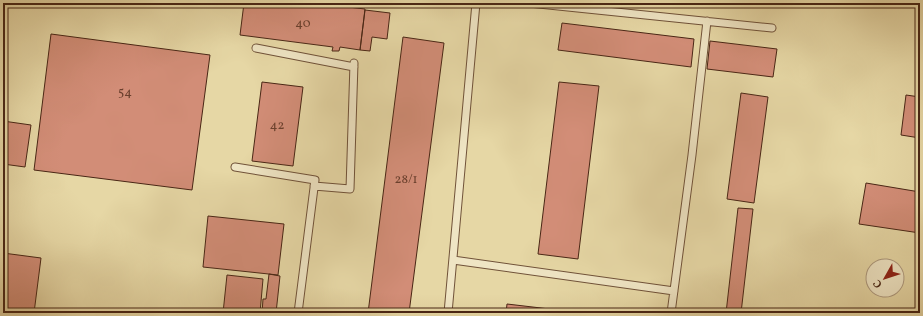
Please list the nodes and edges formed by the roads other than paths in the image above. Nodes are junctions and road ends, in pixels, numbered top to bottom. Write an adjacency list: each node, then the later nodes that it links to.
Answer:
1 (476, 3): 8 (lane)
2 (529, 3): 3 (lane)
3 (707, 21): 4 (lane); 9 (lane)
4 (772, 28)
5 (256, 48): 7 (lane)
6 (235, 167): 7 (lane)
7 (314, 186): 10 (lane)
8 (453, 260): 9 (lane); 11 (lane)
9 (674, 291): 12 (lane)
10 (298, 313)
11 (448, 313)
12 (671, 313)

